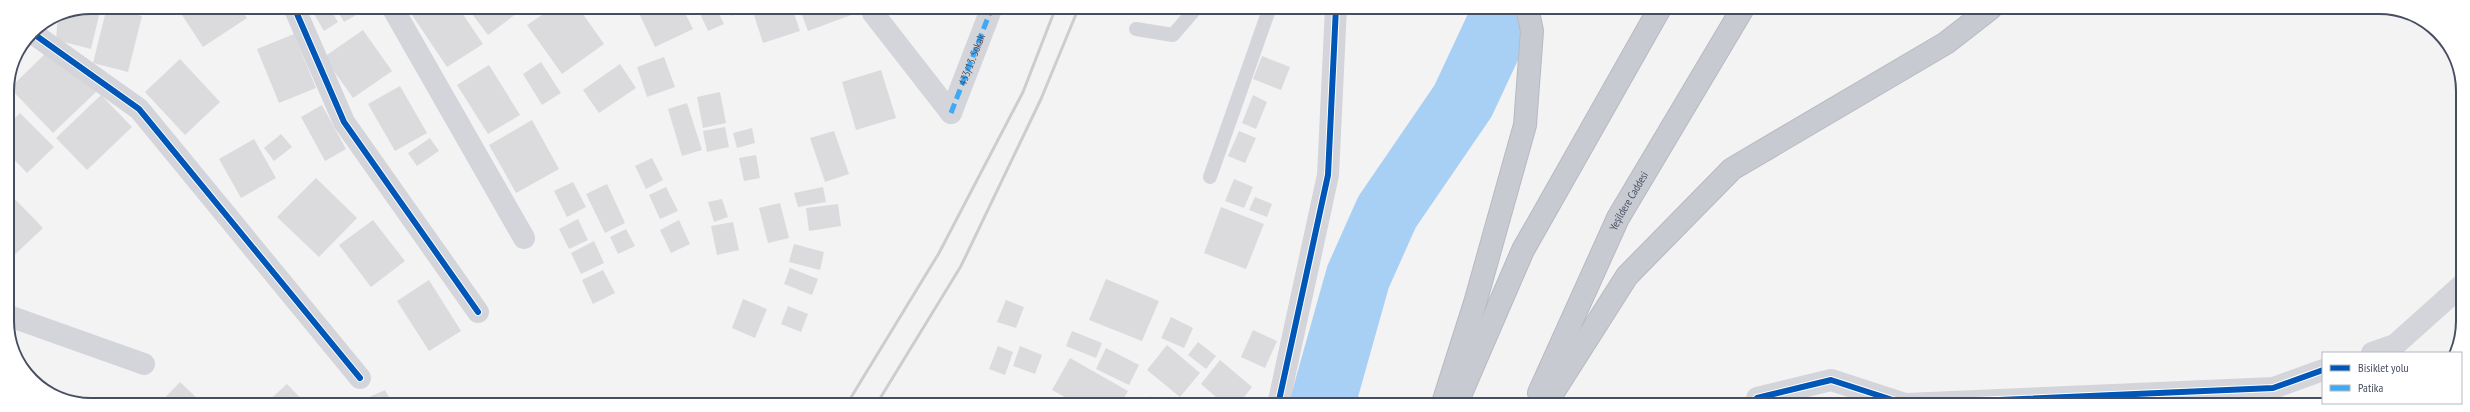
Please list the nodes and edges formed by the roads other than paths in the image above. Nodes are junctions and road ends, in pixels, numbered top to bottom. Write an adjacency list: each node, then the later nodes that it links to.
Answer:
1 (297, 14): 17 (street)
2 (396, 14): 15 (street)
3 (874, 14): 4 (street, 433/13. Sokak)
4 (989, 14)
5 (1191, 14): 12 (lane)
6 (1268, 14): 14 (lane)
7 (1336, 14): 23 (street)
8 (1528, 14): 24 (highway)
9 (1657, 14): 25 (highway)
10 (1739, 14): 26 (highway, Yeşildere Caddesi)
11 (1983, 14): 27 (highway)
12 (1136, 29)
13 (36, 36): 22 (street)
14 (1210, 177)
15 (524, 238)
16 (2456, 290): 19 (street)
17 (478, 312)
18 (14, 318): 20 (street)
19 (2375, 352)
20 (144, 364)
21 (2322, 370): 30 (street)
22 (360, 378)
23 (1280, 398)
24 (1445, 398)
25 (1459, 398)
26 (1537, 398)
27 (1549, 398)
28 (1758, 398): 29 (street)
29 (1886, 398)
30 (2043, 398)

